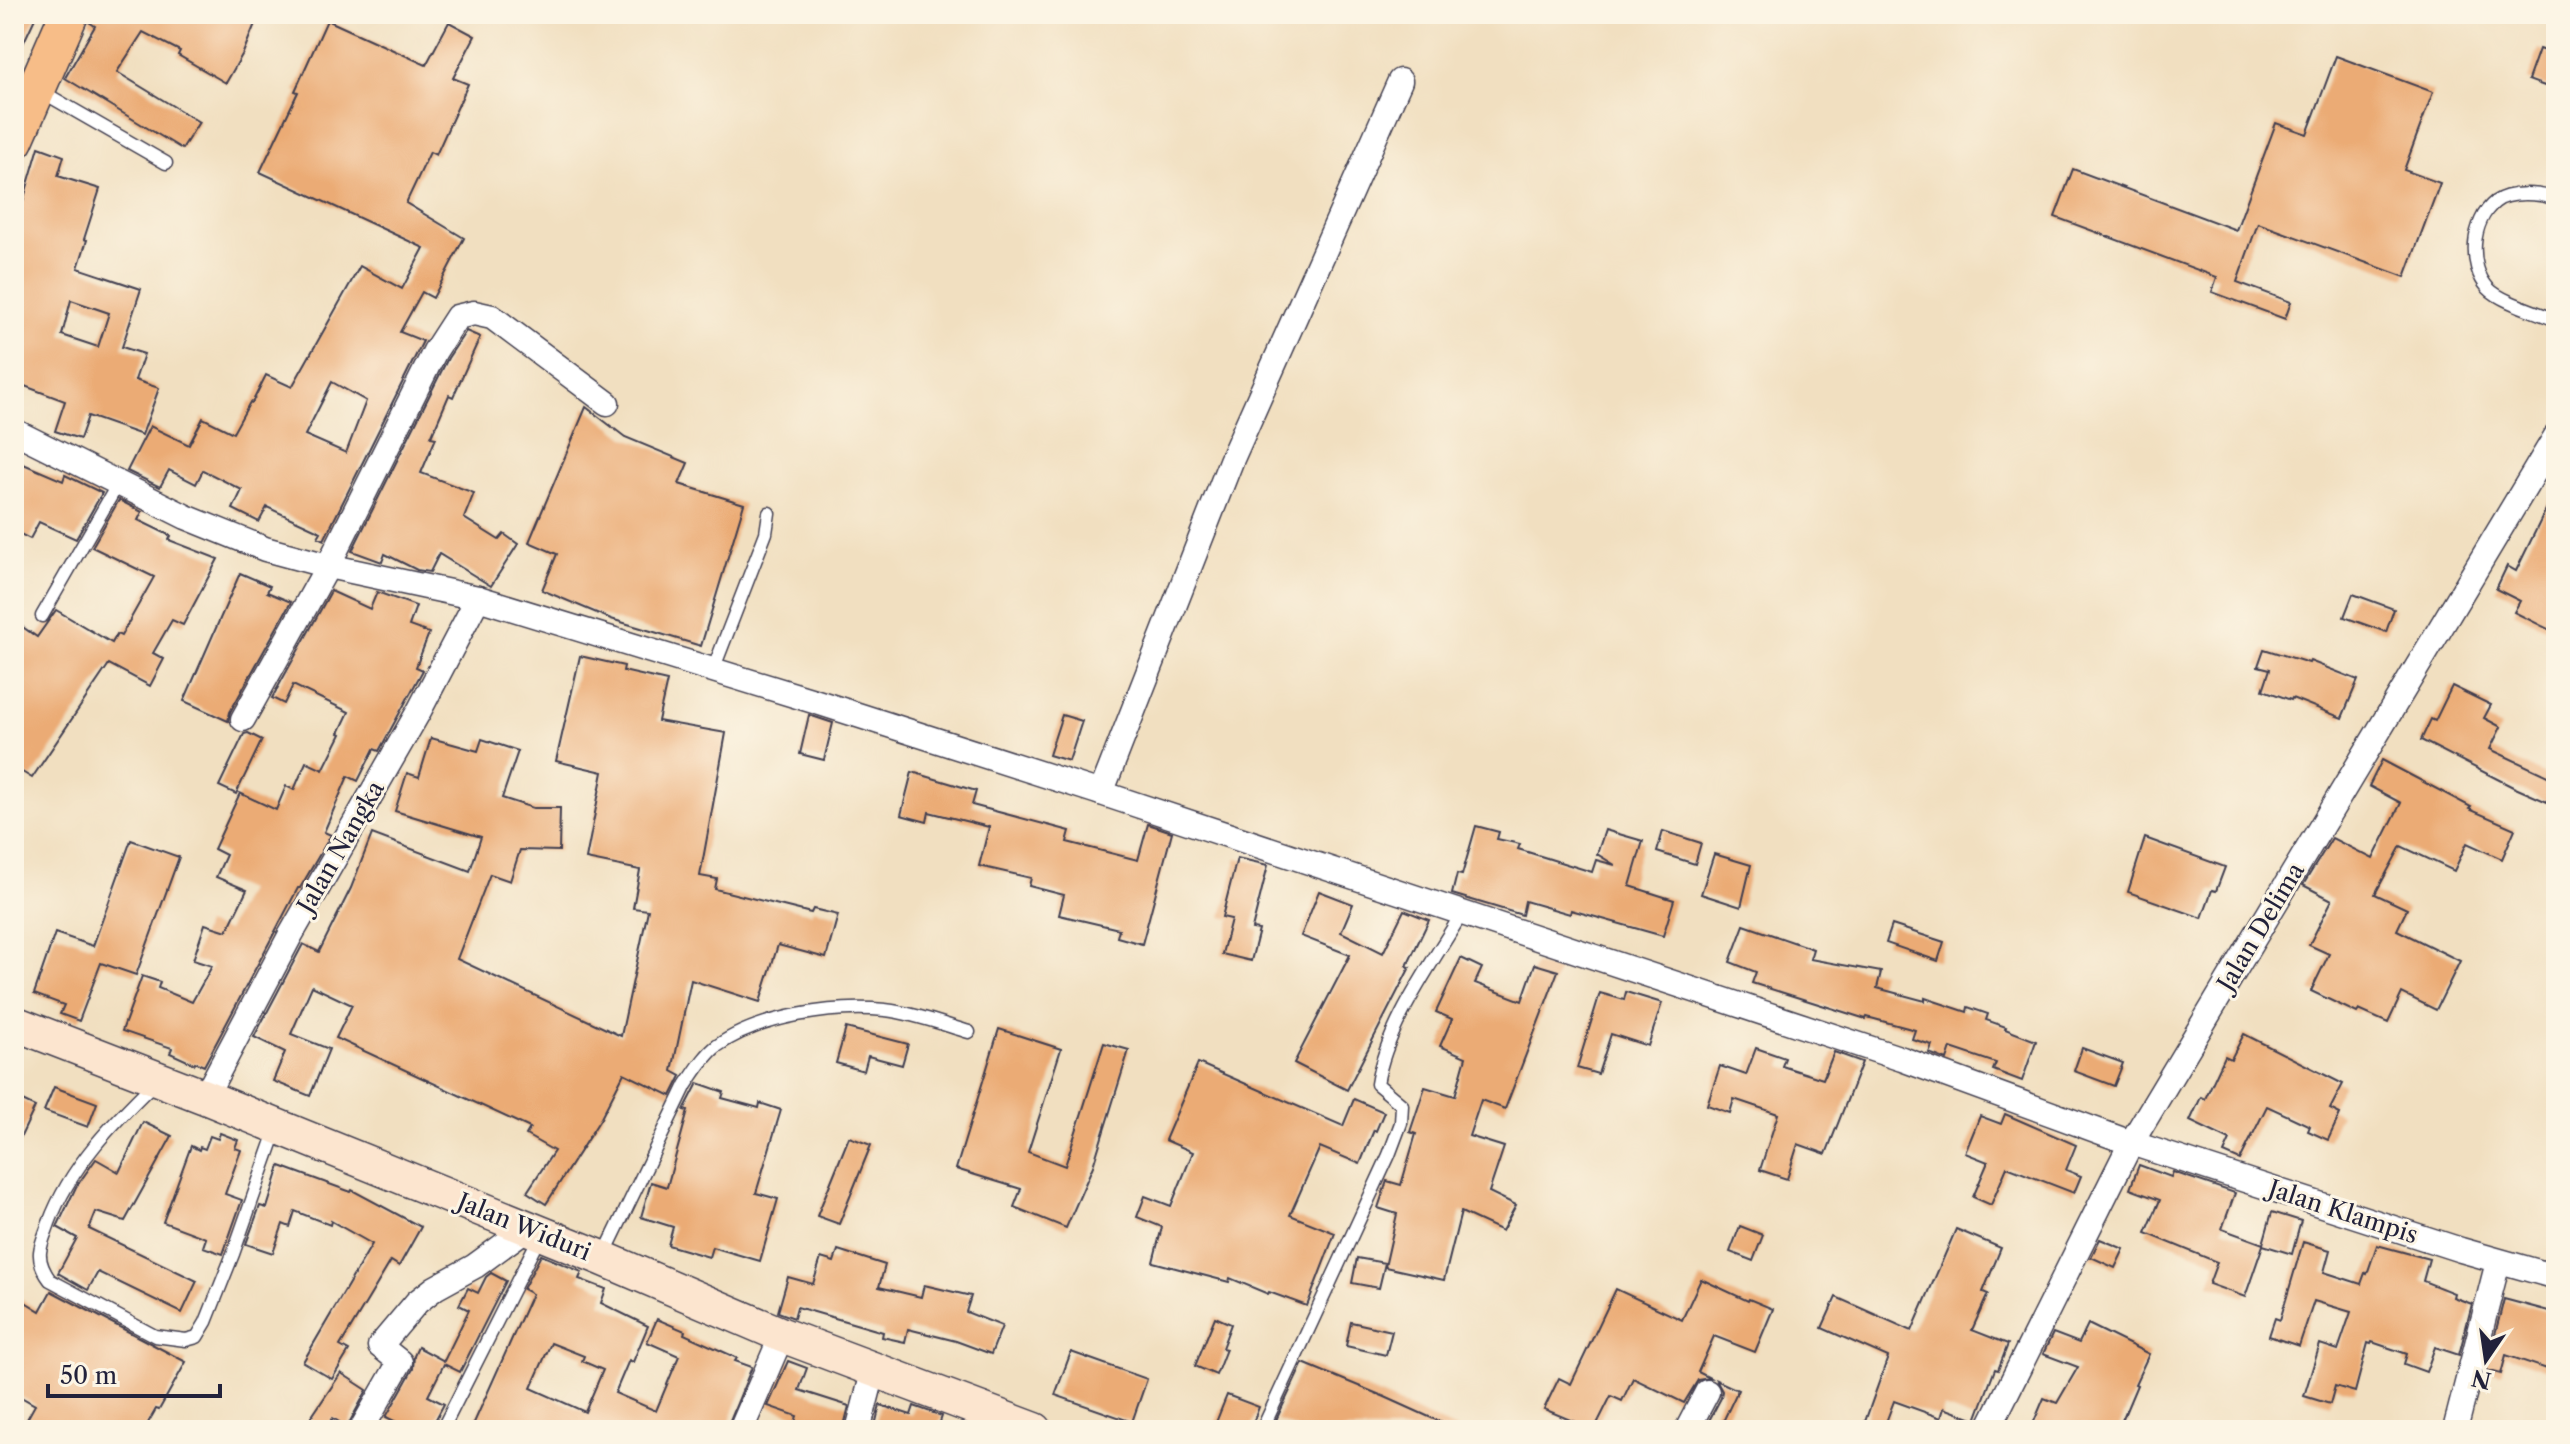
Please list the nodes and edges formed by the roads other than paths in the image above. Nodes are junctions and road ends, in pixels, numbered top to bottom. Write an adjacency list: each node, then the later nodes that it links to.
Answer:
1 (69, 14): 3 (main road)
2 (1400, 81): 18 (street)
3 (36, 89): 4 (main road); 5 (lane)
4 (14, 140)
5 (166, 163)
6 (2556, 199): 7 (lane)
7 (2556, 320)
8 (607, 403): 13 (street)
9 (14, 431): 11 (street, Jalan Klampis)
10 (2556, 436): 25 (street, Jalan Delima)
11 (119, 482): 13 (street, Jalan Klampis); 15 (lane)
12 (769, 513): 16 (lane)
13 (328, 566): 14 (street, Jalan Klampis); 17 (street)
14 (478, 598): 16 (street, Jalan Klampis); 23 (street, Jalan Nangka)
15 (42, 616)
16 (713, 670): 18 (street, Jalan Klampis)
17 (243, 719)
18 (1101, 793): 19 (street, Jalan Klampis)
19 (1462, 913): 25 (street, Jalan Klampis); 38 (lane)
20 (14, 1023): 22 (main road, Jalan Widuri)
21 (969, 1032): 27 (lane)
22 (158, 1079): 23 (main road, Jalan Widuri); 24 (lane)
23 (205, 1097): 24 (main road, Jalan Widuri)
24 (277, 1126): 26 (main road, Jalan Widuri)
25 (2131, 1143): 28 (street, Jalan Klampis); 40 (street, Jalan Delima)
26 (534, 1231): 27 (main road, Jalan Widuri); 33 (street); 34 (lane)
27 (602, 1258): 30 (main road, Jalan Widuri)
28 (2498, 1262): 29 (street, Jalan Klampis); 41 (street)
29 (2556, 1277)
30 (782, 1335): 31 (main road, Jalan Widuri); 35 (street)
31 (874, 1369): 36 (street); 37 (main road, Jalan Widuri)
32 (1707, 1392): 39 (street)
33 (361, 1430)
34 (442, 1430)
35 (741, 1430)
36 (858, 1430)
37 (1035, 1430)
38 (1262, 1430)
39 (1687, 1430)
40 (1988, 1430)
41 (2455, 1430)

